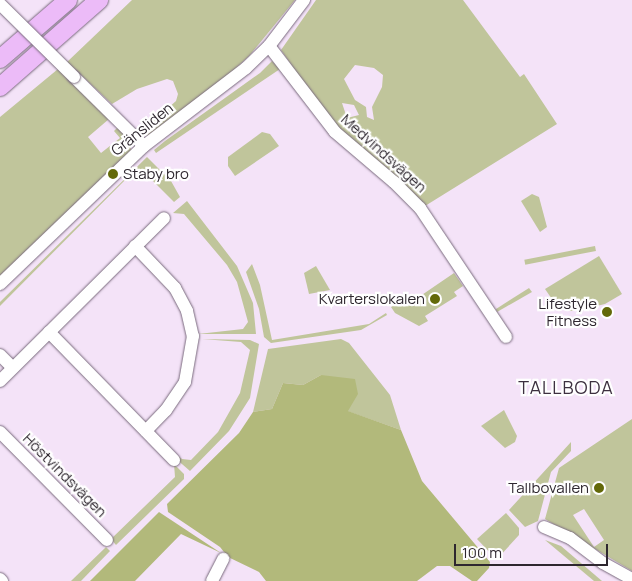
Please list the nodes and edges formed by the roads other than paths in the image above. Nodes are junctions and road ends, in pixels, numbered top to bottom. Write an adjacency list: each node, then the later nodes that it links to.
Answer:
1 (68, 0): 5 (highway)
2 (99, 0): 9 (highway)
3 (304, 0): 6 (street, Gränsliden)
4 (0, 4): 10 (street, bridge)
5 (27, 37): 7 (highway); 8 (highway)
6 (269, 46): 10 (street, Gränsliden); 15 (street, Medvindsvägen)
7 (0, 53)
8 (0, 60)
9 (0, 87)
10 (144, 146): 13 (street, Gränsliden)
11 (164, 218): 12 (street)
12 (136, 246): 14 (street); 19 (street)
13 (0, 284)
14 (49, 332): 17 (street); 19 (street)
15 (506, 337)
16 (0, 355): 17 (street)
17 (13, 368): 18 (street)
18 (0, 381)
19 (146, 431): 21 (street)
20 (0, 432): 23 (street, Höstvindsvägen)
21 (174, 460)
22 (544, 527): 25 (street)
23 (106, 540)
24 (223, 559): 26 (street)
25 (632, 579)
26 (212, 581)

